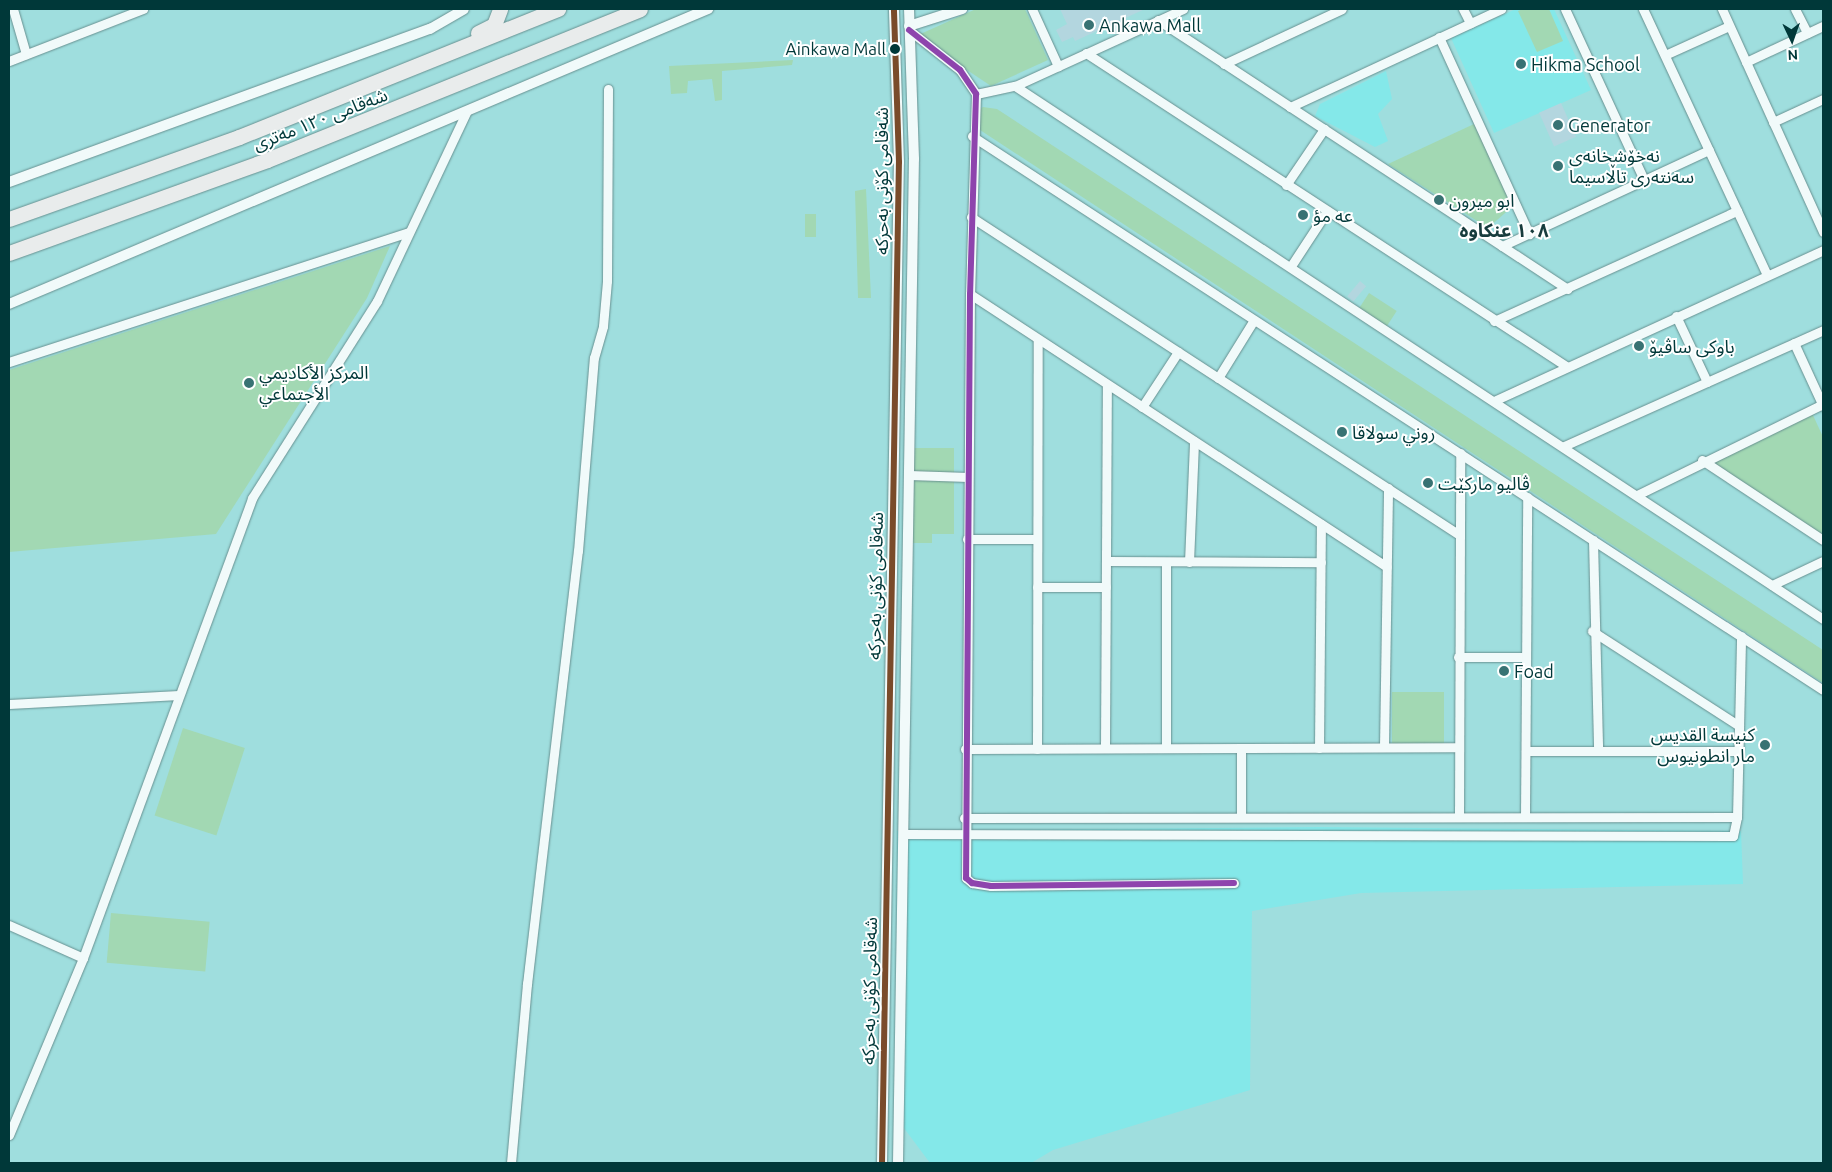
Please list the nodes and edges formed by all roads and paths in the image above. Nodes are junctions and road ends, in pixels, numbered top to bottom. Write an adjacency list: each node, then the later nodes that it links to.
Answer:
1 (13, 9): 31 (street)
2 (143, 9): 31 (street)
3 (454, 9): 28 (street)
4 (464, 9): 28 (street)
5 (500, 9): 33 (highway)
6 (558, 9): 33 (highway, شەقامی ١٢٠ مەتری)
7 (640, 9): 60 (highway, شەقامی ١٢٠ مەتری)
8 (708, 9): 43 (street)
9 (894, 9): 137 (street, شەقامی کۆنی بەحرکە)
10 (909, 9): 26 (street, شەقامی کۆنی بەحرکە)
11 (962, 9): 21 (street)
12 (1032, 9): 37 (street)
13 (1183, 9): 22 (street)
14 (1342, 9): 36 (street)
15 (1463, 9): 23 (street)
16 (1501, 9): 23 (street)
17 (1566, 9): 48 (street)
18 (1643, 9): 32 (street)
19 (1722, 9): 24 (street)
20 (1795, 9): 27 (street)
21 (941, 12): 26 (street)
22 (1158, 20): 30 (street); 36 (street)
23 (1470, 23): 29 (street)
24 (1730, 26): 32 (street); 35 (street)
25 (1823, 26): 27 (street)
26 (909, 28): 40 (street); 85 (street, شەقامی کۆنی بەحرکە)
27 (1807, 34): 35 (street)
28 (405, 36): 49 (street)
29 (1440, 37): 42 (street); 57 (street)
30 (1086, 53): 37 (street); 50 (street)
31 (26, 54): 34 (street)
32 (1665, 56): 47 (street)
33 (437, 60): 54 (highway, شەقامی ١٢٠ مەتری)
34 (9, 61)
35 (1746, 62): 44 (street)
36 (1224, 64): 42 (street)
37 (1058, 66): 38 (street)
38 (1015, 86): 40 (street); 61 (street)
39 (608, 89): 136 (street)
40 (976, 94): 46 (street)
41 (1823, 99): 44 (street)
42 (1290, 107): 45 (street)
43 (467, 110): 55 (street); 65 (street)
44 (1773, 122): 56 (street)
45 (1324, 129): 50 (street); 58 (street)
46 (972, 136): 53 (street); 67 (street)
47 (1709, 150): 48 (street); 52 (street)
48 (1644, 180): 57 (street)
49 (9, 182)
50 (1286, 184): 51 (street)
51 (1327, 211): 61 (street); 68 (street)
52 (1737, 211): 62 (street); 63 (street)
53 (971, 217): 64 (street); 72 (street)
54 (9, 219)
55 (408, 232): 73 (street); 111 (street)
56 (1823, 232)
57 (1529, 234): 58 (street)
58 (1502, 246): 63 (street)
59 (1823, 250): 62 (street)
60 (9, 253)
61 (1291, 266): 78 (street)
62 (1767, 275): 66 (street)
63 (1567, 289): 68 (street)
64 (970, 294): 70 (street); 86 (street)
65 (9, 304)
66 (1676, 316): 74 (street); 76 (street)
67 (1254, 320): 75 (street); 83 (street)
68 (1494, 320): 74 (street)
69 (1823, 330): 71 (street)
70 (1038, 339): 77 (street); 93 (street)
71 (1794, 343): 76 (street); 79 (street)
72 (1178, 352): 75 (street); 80 (street)
73 (9, 362)
74 (1566, 366): 78 (street)
75 (1218, 378): 87 (street)
76 (1707, 382): 82 (street)
77 (1107, 384): 80 (street); 96 (street)
78 (1496, 400): 82 (street)
79 (1823, 404): 84 (street)
80 (1142, 407): 81 (street)
81 (1194, 441): 90 (street); 99 (street)
82 (1564, 446): 88 (street)
83 (1460, 453): 89 (street); 91 (street)
84 (1702, 460): 88 (street); 95 (street)
85 (909, 475): 86 (street); 131 (street, شەقامی کۆنی بەحرکە)
86 (968, 477): 92 (street)
87 (1388, 488): 91 (street); 101 (street)
88 (1638, 495): 102 (street)
89 (1527, 497): 94 (street); 109 (street)
90 (1321, 524): 100 (street); 101 (street)
91 (1458, 534): 108 (street)
92 (967, 539): 93 (street); 120 (street)
93 (1038, 539): 103 (street)
94 (1593, 540): 106 (street); 107 (street)
95 (1823, 540)
96 (1106, 561): 98 (street); 104 (street)
97 (1823, 561): 102 (street)
98 (1166, 562): 99 (street); 116 (street)
99 (1189, 562): 100 (street)
100 (1320, 562): 118 (street)
101 (1387, 567): 119 (street)
102 (1772, 584): 105 (street)
103 (1037, 587): 104 (street); 121 (street)
104 (1106, 587): 115 (street)
105 (1823, 619)
106 (1592, 631): 113 (street); 123 (street)
107 (1741, 636): 110 (street); 113 (street)
108 (1458, 657): 109 (street); 114 (street)
109 (1524, 657): 122 (street)
110 (1823, 690)
111 (179, 695): 112 (street); 134 (street)
112 (9, 704)
113 (1738, 725): 124 (street)
114 (1458, 747): 119 (street); 126 (street)
115 (1105, 748): 116 (street); 121 (street)
116 (1166, 748): 117 (street)
117 (1241, 748): 118 (street); 125 (street)
118 (1319, 748): 119 (street)
119 (1384, 748)
120 (965, 749): 121 (street); 129 (street)
121 (1036, 749)
122 (1526, 751): 123 (street); 127 (street)
123 (1598, 751): 124 (street)
124 (1738, 752): 128 (street)
125 (1241, 817): 126 (street); 129 (street)
126 (1459, 817): 127 (street)
127 (1525, 817): 128 (street)
128 (1737, 817): 130 (street)
129 (964, 818): 130 (street)
130 (964, 833): 131 (street); 132 (street)
131 (903, 834): 138 (street, شەقامی کۆنی بەحرکە)
132 (1234, 882)
133 (9, 925): 134 (street)
134 (83, 958): 135 (street)
135 (9, 1135)
136 (511, 1163)
137 (882, 1163)
138 (898, 1163)

